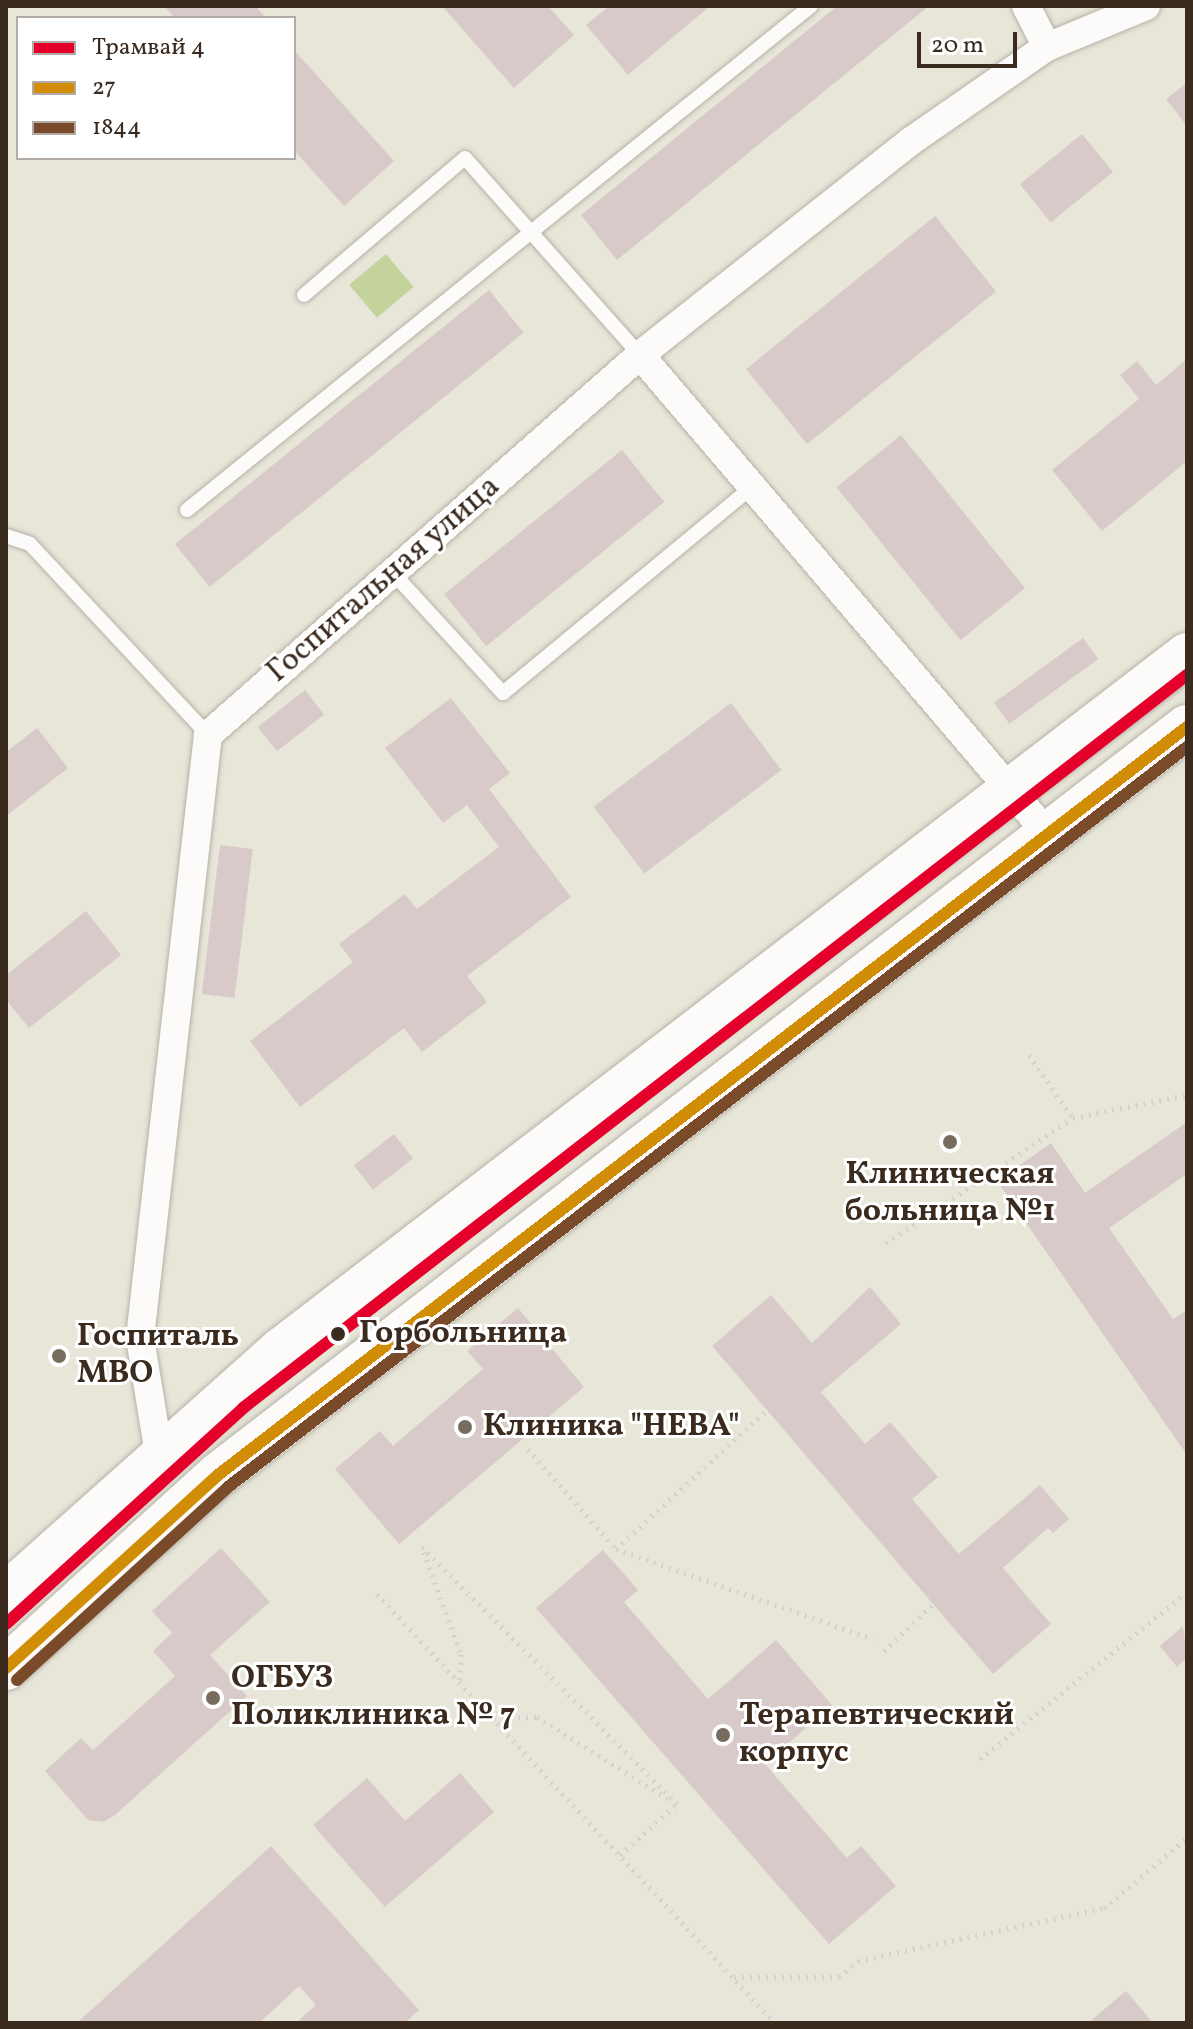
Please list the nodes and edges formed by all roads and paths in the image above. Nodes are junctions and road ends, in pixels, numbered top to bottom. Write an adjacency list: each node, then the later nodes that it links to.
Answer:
1 (811, 6): 5 (lane)
2 (1026, 6): 4 (street)
3 (1146, 6): 4 (street, Госпитальная улица)
4 (1047, 47): 7 (street, Госпитальная улица)
5 (532, 232): 6 (lane); 7 (lane); 9 (lane)
6 (304, 295)
7 (640, 355): 8 (street); 11 (street, Госпитальная улица)
8 (752, 487): 11 (lane); 15 (street)
9 (187, 510)
10 (6, 536): 14 (lane)
11 (393, 573): 14 (street, Госпитальная улица)
12 (1187, 655): 15 (main road)
13 (1187, 727): 16 (main road)
14 (208, 735): 23 (street)
15 (1012, 792): 16 (street); 23 (main road)
16 (1047, 833): 31 (main road)
17 (1029, 1055): 19 (path)
18 (1187, 1095): 19 (path)
19 (1073, 1118): 20 (path)
20 (886, 1243)
21 (767, 1410): 24 (path)
22 (528, 1449): 24 (path)
23 (159, 1454): 26 (main road)
24 (616, 1549): 29 (path)
25 (377, 1594): 32 (path)
26 (6, 1595)
27 (1183, 1596): 34 (path)
28 (933, 1604): 30 (path)
29 (873, 1639)
30 (884, 1651)
31 (6, 1668)
32 (460, 1682): 33 (path); 35 (path)
33 (493, 1718): 35 (path); 37 (path)
34 (980, 1759)
35 (677, 1804): 37 (path)
36 (1187, 1838): 38 (path)
37 (620, 1855): 38 (path)
38 (733, 1977): 39 (path)
39 (775, 2023)

